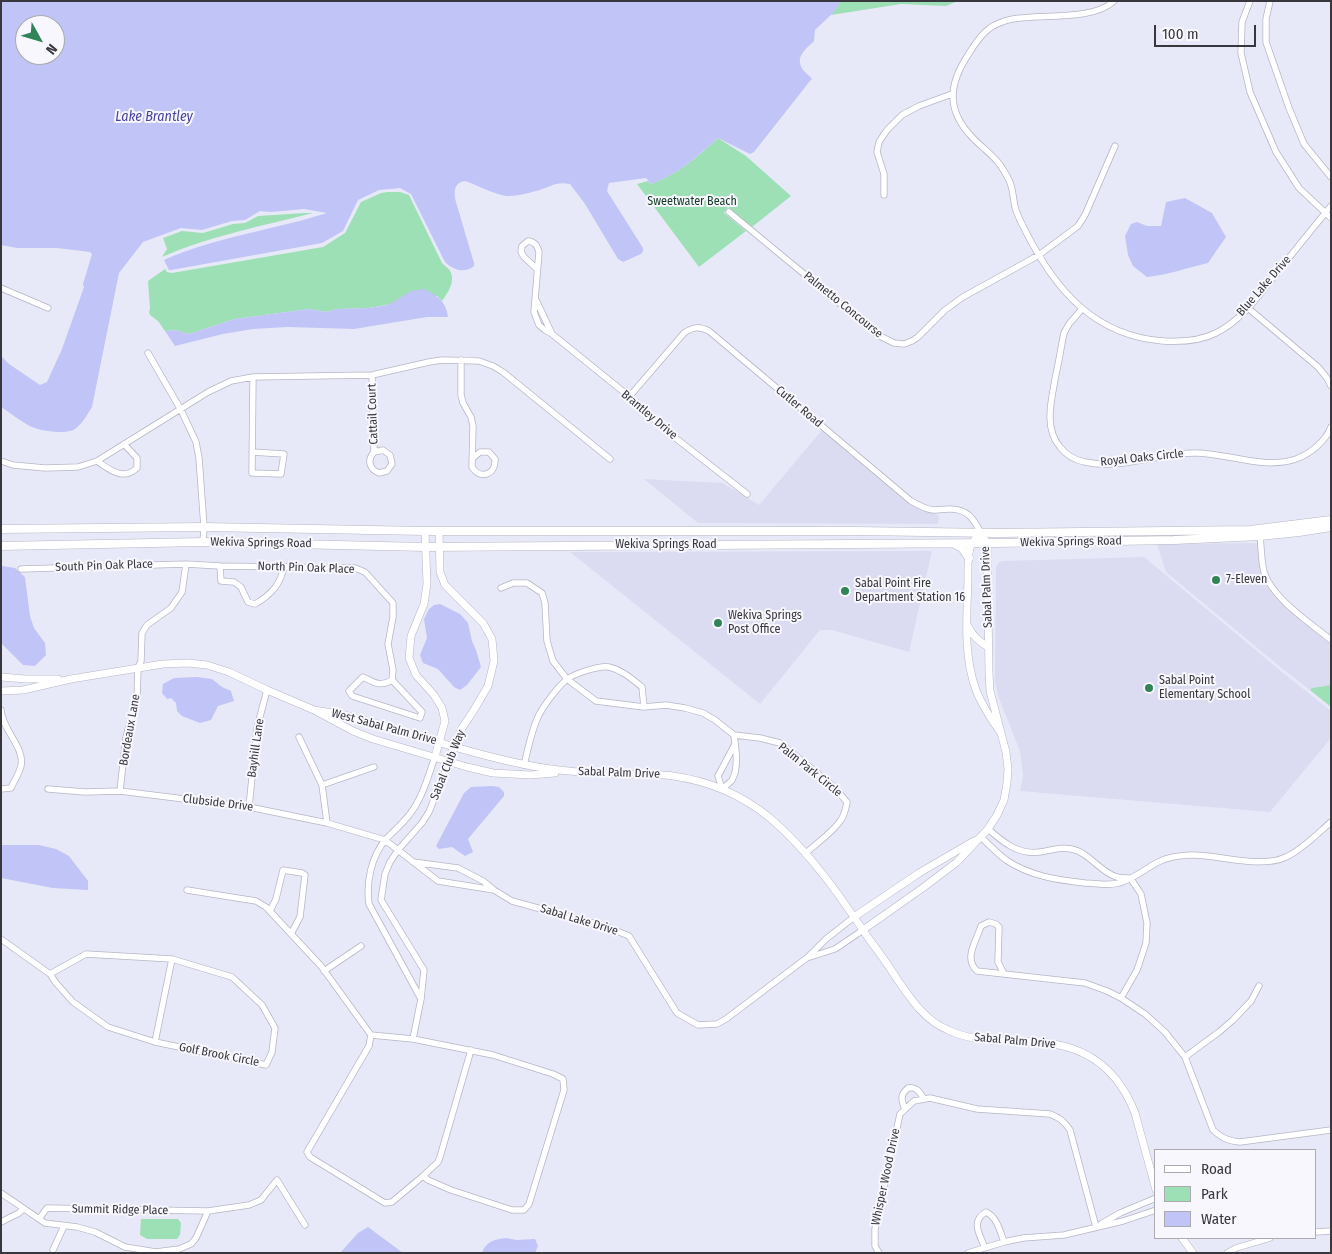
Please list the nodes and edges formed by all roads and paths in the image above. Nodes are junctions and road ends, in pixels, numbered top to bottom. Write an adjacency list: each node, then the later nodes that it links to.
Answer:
1 (1114, 1): 4 (street)
2 (1250, 1): 10 (street)
3 (1270, 1): 6 (street)
4 (952, 94): 7 (street); 12 (street, Blue Lake Drive)
5 (1115, 146): 12 (street, Palmetto Concourse)
6 (1331, 177)
7 (884, 195)
8 (1331, 206): 10 (street, Blue Lake Drive)
9 (729, 212): 12 (street, Palmetto Concourse)
10 (1325, 213): 11 (street); 17 (street, Blue Lake Drive)
11 (1331, 218)
12 (1039, 255): 18 (street, Blue Lake Drive)
13 (537, 269): 13 (street, Brantley Drive); 15 (street, Brantley Drive)
14 (1, 288): 16 (street)
15 (536, 299): 19 (street, Brantley Drive); 20 (street, Brantley Drive)
16 (48, 308)
17 (1248, 308): 18 (street, Blue Lake Drive); 26 (street)
18 (1082, 309): 29 (street, Royal Oaks Circle)
19 (545, 320): 20 (street); 21 (street, Brantley Drive)
20 (539, 324): 21 (street, Brantley Drive)
21 (552, 334): 27 (street, Brantley Drive)
22 (148, 353): 28 (street)
23 (461, 360): 24 (street); 33 (street); 34 (street)
24 (372, 375): 25 (street); 32 (street, Cattail Court)
25 (253, 377): 28 (street); 31 (street)
26 (1331, 386)
27 (629, 397): 37 (street, Brantley Drive); 47 (street, Cutler Road)
28 (181, 410): 30 (street); 40 (street)
29 (1331, 427)
30 (124, 444): 36 (street); 36 (street)
31 (252, 452): 31 (street)
32 (374, 452): 32 (street, Cattail Court)
33 (473, 458): 33 (street)
34 (610, 460)
35 (1, 461): 36 (street)
36 (97, 461)
37 (747, 494)
38 (1331, 520): 46 (main road, Wekiva Springs Road)
39 (1331, 526): 46 (main road, Wekiva Springs Road)
40 (204, 527): 41 (main road, Wekiva Springs Road); 42 (main road, Wekiva Springs Road); 48 (street)
41 (1, 528)
42 (425, 531): 43 (main road, Wekiva Springs Road); 56 (street, Sabal Club Way)
43 (439, 531): 44 (main road, Wekiva Springs Road); 55 (street, Sabal Club Way)
44 (764, 531): 45 (main road, Wekiva Springs Road); 50 (main road)
45 (855, 531): 47 (main road, Wekiva Springs Road); 51 (main road)
46 (1260, 532): 47 (main road, Wekiva Springs Road); 49 (main road, Wekiva Springs Road); 64 (street)
47 (981, 533): 49 (street, Sabal Palm Drive); 53 (street, Sabal Palm Drive)
48 (203, 542): 54 (main road, Wekiva Springs Road); 56 (main road, Wekiva Springs Road)
49 (988, 543): 53 (main road, Wekiva Springs Road); 65 (street, Sabal Palm Drive)
50 (765, 544): 51 (main road, Wekiva Springs Road); 55 (main road, Wekiva Springs Road)
51 (855, 544): 52 (main road, Wekiva Springs Road)
52 (954, 544): 53 (main road, Wekiva Springs Road); 57 (main road)
53 (971, 544): 57 (street, Sabal Palm Drive)
54 (1, 546)
55 (439, 546): 56 (main road, Wekiva Springs Road); 81 (street, Sabal Club Way)
56 (425, 547): 79 (street, Sabal Club Way)
57 (969, 558): 63 (street, Sabal Palm Drive)
58 (186, 564): 59 (street, North Pin Oak Place); 61 (street, South Pin Oak Place); 66 (street, Bordeaux Lane)
59 (220, 566): 60 (street, North Pin Oak Place); 60 (street)
60 (284, 566): 70 (street, North Pin Oak Place)
61 (22, 569)
62 (501, 588): 69 (street)
63 (967, 624): 65 (street); 76 (street, Sabal Palm Drive)
64 (1331, 640)
65 (988, 647): 76 (street, Sabal Palm Drive)
66 (138, 668): 68 (street, West Sabal Palm Drive); 71 (street, West Sabal Palm Drive); 91 (street, Bordeaux Lane)
67 (1, 677): 68 (street, West Sabal Palm Drive)
68 (71, 679): 72 (street, West Sabal Palm Drive)
69 (567, 679): 73 (street); 73 (street); 84 (street)
70 (392, 680): 70 (street)
71 (268, 690): 75 (street, West Sabal Palm Drive); 92 (street, Bayhill Lane)
72 (1, 691)
73 (644, 707): 77 (street)
74 (1, 710): 88 (street)
75 (314, 710): 79 (street, West Sabal Palm Drive); 82 (street, West Sabal Palm Drive)
76 (1001, 733): 95 (street, Sabal Palm Drive)
77 (734, 735): 80 (street); 99 (street, Palm Park Circle)
78 (299, 737): 87 (street)
79 (440, 742): 81 (street, West Sabal Palm Drive); 82 (street, Sabal Club Way)
80 (735, 744): 90 (street); 90 (street)
81 (454, 746): 83 (street, Sabal Club Way); 84 (street, Sabal Palm Drive)
82 (434, 757): 83 (street, Sabal Palm Drive); 97 (street, Sabal Club Way)
83 (449, 762): 86 (street, Sabal Palm Drive); 98 (street, Sabal Club Way)
84 (524, 765): 86 (street, Sabal Palm Drive)
85 (374, 767): 87 (street)
86 (568, 772): 90 (street, Sabal Palm Drive)
87 (322, 785): 93 (street)
88 (1, 789)
89 (48, 789): 91 (street, Clubside Drive)
90 (722, 789): 99 (street, Sabal Palm Drive)
91 (120, 791): 92 (street, Clubside Drive)
92 (249, 807): 93 (street, Clubside Drive)
93 (326, 822): 97 (street, Clubside Drive)
94 (1331, 822): 101 (street)
95 (988, 829): 96 (street, Sabal Palm Drive); 101 (street)
96 (980, 837): 101 (street); 105 (street, Sabal Palm Drive); 106 (street, Sabal Palm Drive)
97 (385, 840): 98 (street, Sabal Lake Drive); 117 (street, Sabal Club Way)
98 (398, 850): 100 (street, Sabal Lake Drive); 117 (street, Sabal Club Way)
99 (806, 853): 105 (street, Sabal Palm Drive)
100 (413, 862): 103 (street, Sabal Lake Drive); 103 (street, Sabal Lake Drive)
101 (1131, 879): 116 (street)
102 (187, 890): 104 (street)
103 (494, 890): 110 (street, Sabal Lake Drive)
104 (270, 911): 107 (street); 107 (street)
105 (854, 917): 106 (street, Sabal Palm Drive); 110 (street, Sabal Lake Drive)
106 (863, 930): 110 (street, Sabal Lake Drive); 127 (street, Sabal Palm Drive)
107 (290, 934): 112 (street)
108 (1, 939): 113 (street, Golf Brook Circle)
109 (361, 946): 112 (street)
110 (808, 957)
111 (172, 959): 113 (street, Golf Brook Circle); 120 (street); 120 (street, Golf Brook Circle)
112 (324, 971): 118 (street)
113 (50, 974): 120 (street, Golf Brook Circle)
114 (1004, 974): 114 (street); 116 (street)
115 (1259, 986): 122 (street)
116 (1121, 998): 122 (street)
117 (422, 999): 119 (street, Sabal Club Way)
118 (371, 1035): 119 (street); 126 (street)
119 (413, 1039): 121 (street)
120 (155, 1042)
121 (471, 1050): 126 (street); 126 (street)
122 (1185, 1057): 125 (street)
123 (924, 1099): 124 (street); 124 (street, Whisper Wood Drive); 137 (street)
124 (904, 1110): 146 (street, Whisper Wood Drive)
125 (1331, 1130)
126 (423, 1176)
127 (1154, 1183)
128 (1, 1192): 130 (street)
129 (1154, 1199): 137 (street)
130 (24, 1209): 133 (street); 134 (street)
131 (208, 1211): 133 (street, Summit Ridge Place); 135 (street, Summit Ridge Place); 145 (street, Summit Ridge Place)
132 (1154, 1211): 137 (street)
133 (39, 1219): 136 (street, Summit Ridge Place)
134 (1, 1222)
135 (305, 1225)
136 (64, 1226): 144 (street); 145 (street, Summit Ridge Place)
137 (1096, 1227): 142 (street)
138 (1331, 1231): 139 (street)
139 (1317, 1232)
140 (1183, 1239): 148 (street)
141 (1267, 1239): 149 (street)
142 (1004, 1242): 143 (street); 143 (street)
143 (985, 1248): 147 (street)
144 (53, 1250)
145 (165, 1252)
146 (879, 1253)
147 (968, 1253)
148 (1193, 1253)
149 (1228, 1253)

